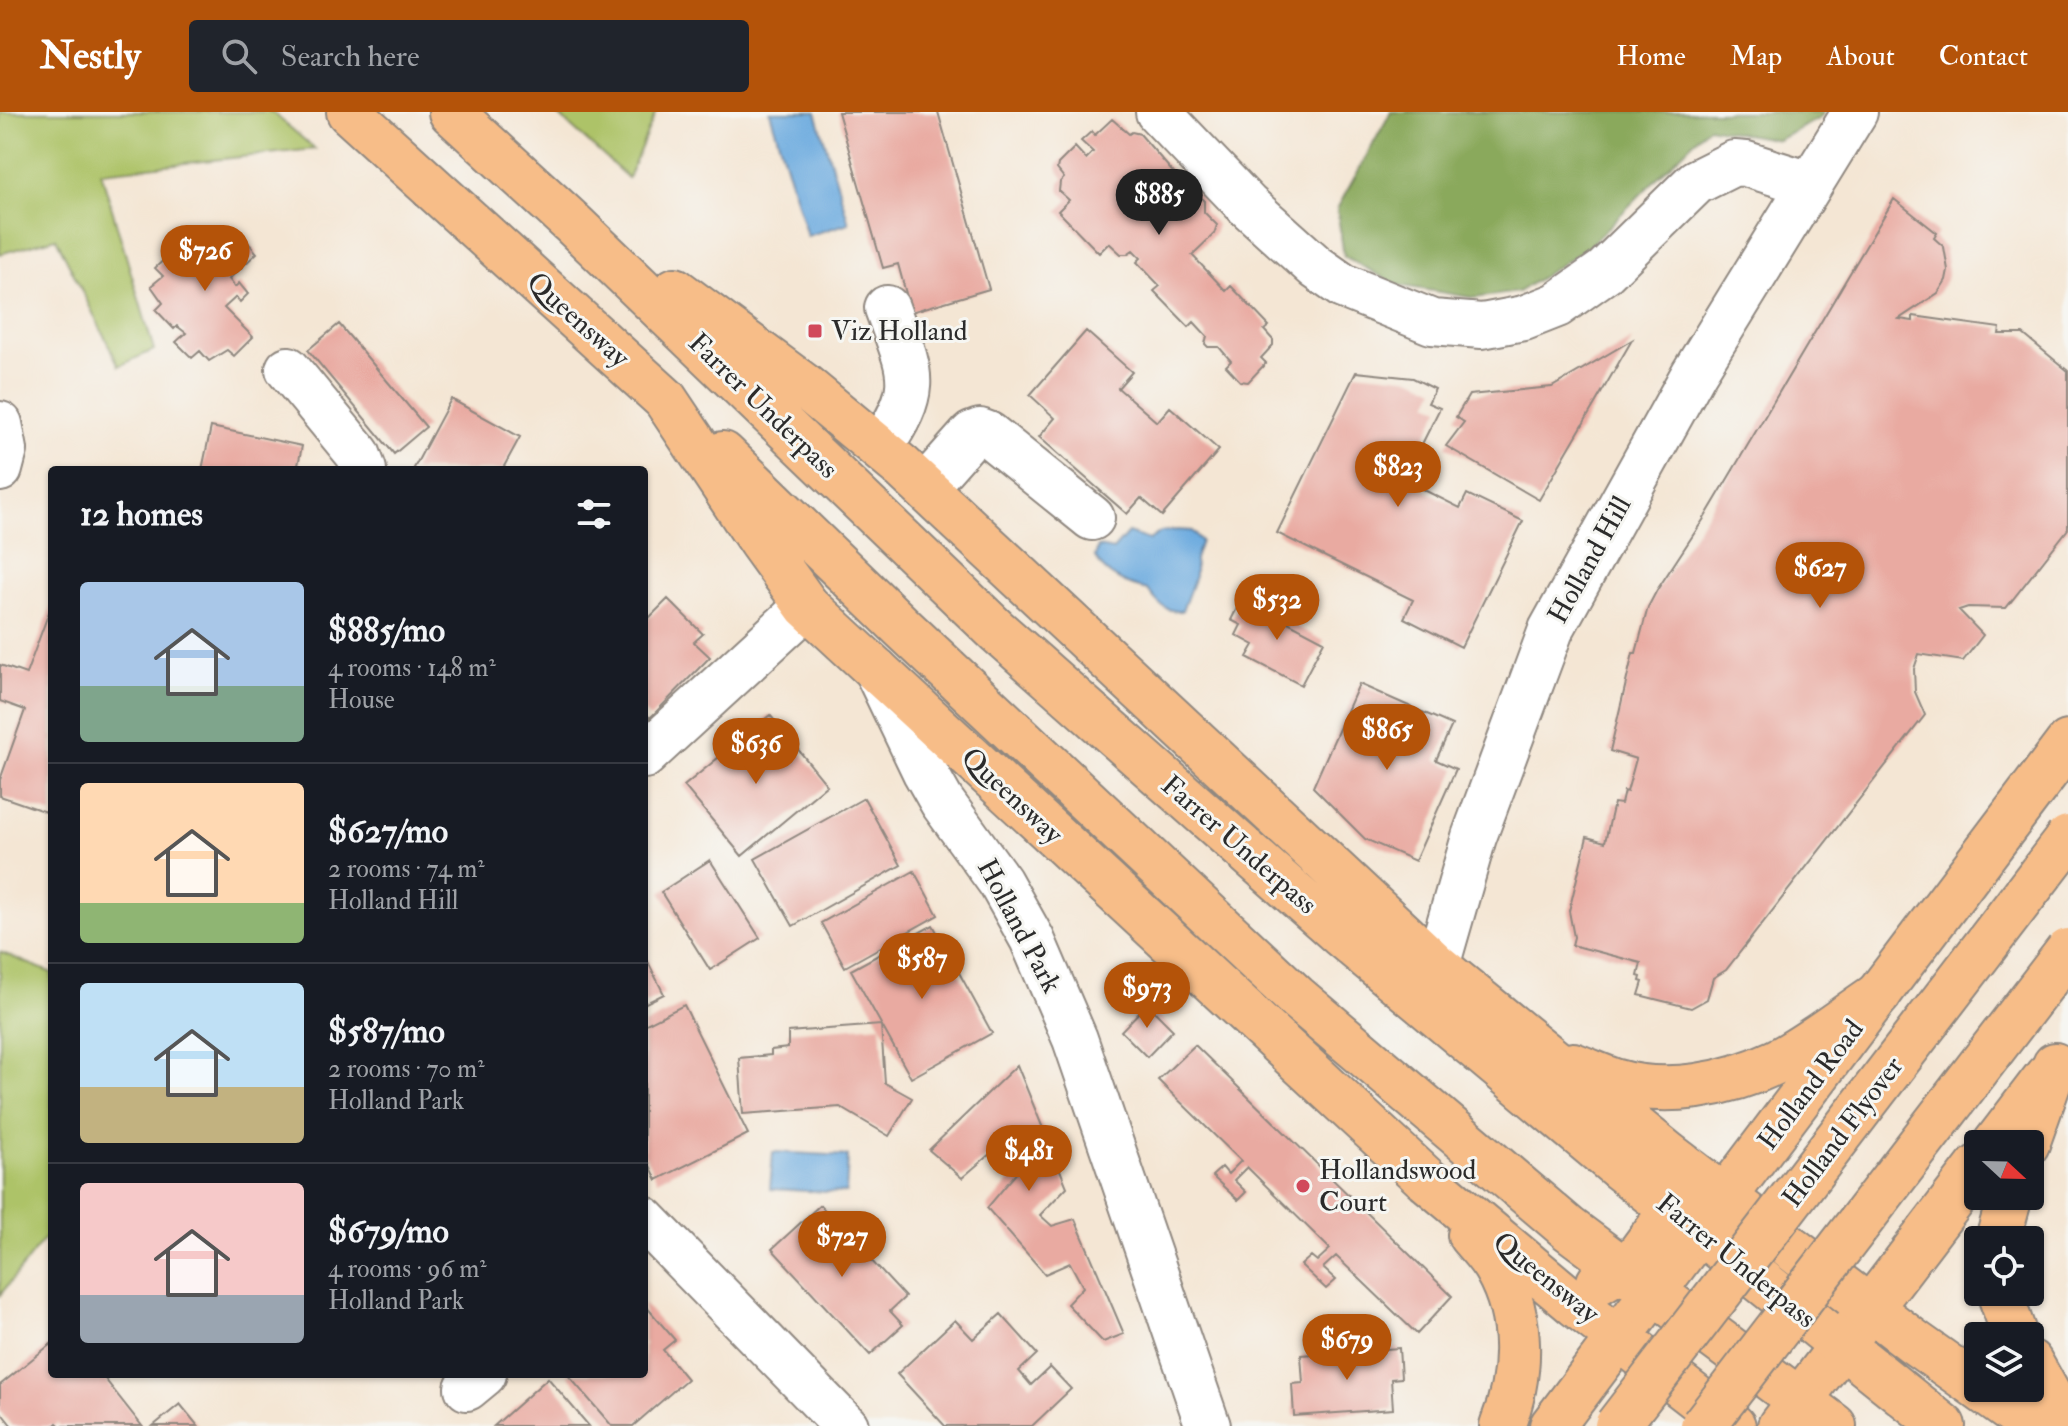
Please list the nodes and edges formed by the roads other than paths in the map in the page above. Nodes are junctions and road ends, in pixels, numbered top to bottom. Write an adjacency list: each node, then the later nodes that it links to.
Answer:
1 (349, 112): 9 (main road, Queensway)
2 (451, 112): 6 (main road)
3 (1158, 112): 5 (street)
4 (1855, 112): 5 (street, Holland Hill)
5 (1810, 184): 22 (street, Holland Hill)
6 (571, 222): 11 (main road); 50 (main road, Farrer Underpass)
7 (887, 308): 11 (street)
8 (288, 369): 12 (street)
9 (665, 399): 16 (main road, Queensway); 49 (main road)
10 (0, 424): 13 (street)
11 (880, 448): 14 (main road)
12 (362, 466)
13 (0, 469)
14 (925, 487): 15 (street); 22 (main road)
15 (1092, 518)
16 (807, 606): 17 (main road, Queensway); 19 (street)
17 (875, 668): 29 (main road, Queensway); 41 (street, Holland Park)
18 (2068, 743): 23 (main road, Holland Road)
19 (648, 752)
20 (2068, 838): 44 (main road, Holland Flyover, bridge)
21 (2068, 951): 45 (main road, bridge)
22 (1437, 966): 24 (main road)
23 (1879, 994): 24 (main road); 31 (main road, Holland Road)
24 (1538, 1050): 28 (main road)
25 (2062, 1056): 26 (main road); 27 (main road)
26 (2006, 1130)
27 (2033, 1130)
28 (1668, 1154): 31 (main road); 33 (main road)
29 (1426, 1179): 33 (main road, Queensway); 42 (main road)
30 (1964, 1185): 34 (main road)
31 (1726, 1198): 34 (main road); 35 (main road, Holland Road)
32 (648, 1226): 40 (street)
33 (1558, 1289): 35 (main road, Queensway)
34 (1871, 1307): 36 (main road); 47 (main road)
35 (1618, 1337): 43 (main road, Holland Road); 46 (main road, Queensway)
36 (1913, 1341): 37 (main road); 48 (main road)
37 (1964, 1378)
38 (2044, 1387): 52 (main road)
39 (1998, 1402): 51 (main road)
40 (846, 1426)
41 (1208, 1426)
42 (1502, 1426)
43 (1552, 1426)
44 (1617, 1426)
45 (1703, 1426)
46 (1733, 1426)
47 (1780, 1426)
48 (1808, 1426)
49 (1834, 1426)
50 (1943, 1426)
51 (2032, 1426)
52 (2066, 1426)

